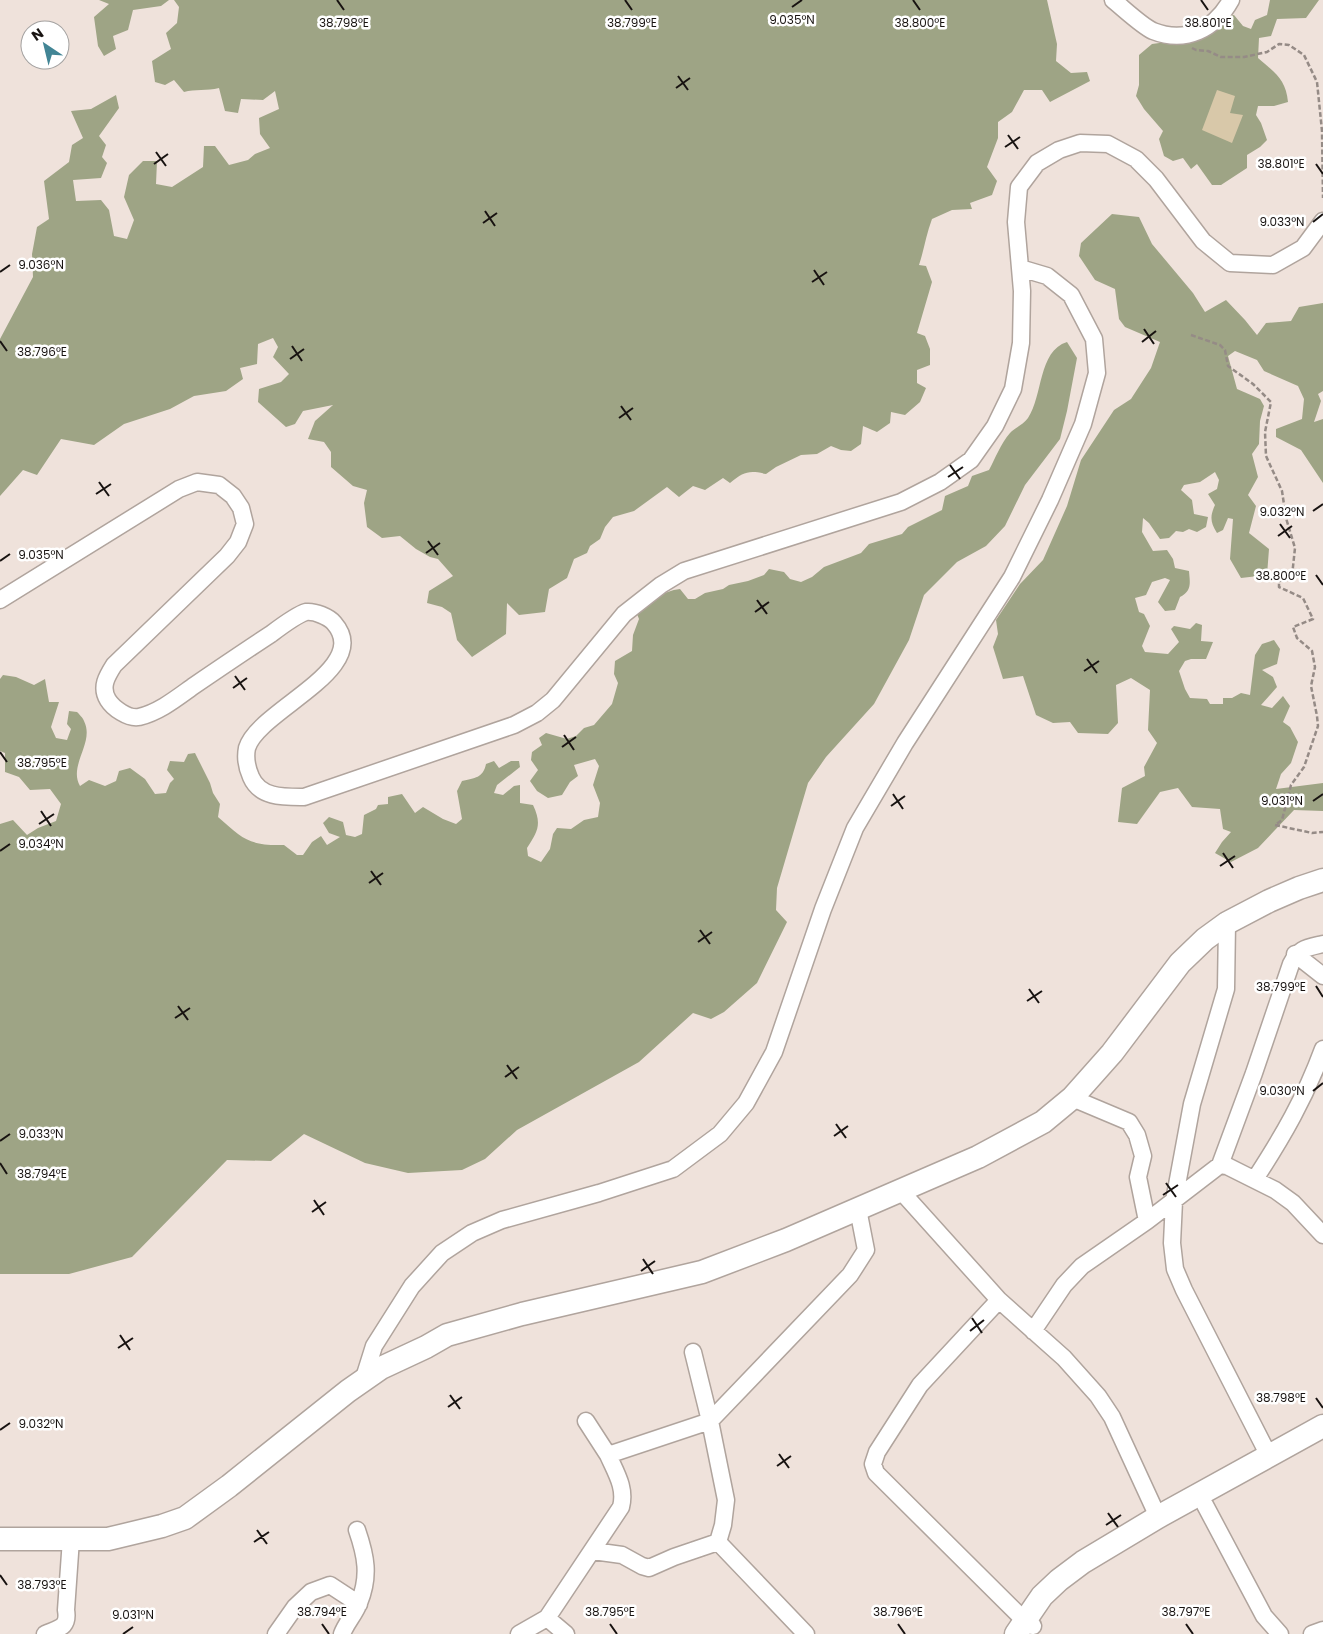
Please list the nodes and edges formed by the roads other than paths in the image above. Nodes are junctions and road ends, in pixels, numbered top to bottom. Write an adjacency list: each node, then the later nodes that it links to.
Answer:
1 (1113, 0): 2 (street)
2 (1231, 0)
3 (1323, 221): 4 (street)
4 (1020, 268): 5 (street); 23 (street)
5 (0, 600)
6 (1323, 880): 7 (street)
7 (1227, 923): 12 (street); 16 (street)
8 (1323, 944): 9 (street)
9 (1295, 954): 10 (street); 13 (street)
10 (1323, 976)
11 (1323, 1049): 14 (street)
12 (1072, 1098): 15 (street); 18 (street)
13 (1220, 1165): 14 (street); 16 (street)
14 (1255, 1180): 19 (street)
15 (900, 1190): 17 (street); 20 (street)
16 (1174, 1201): 18 (street); 29 (street)
17 (858, 1209): 23 (street); 25 (street)
18 (1147, 1221): 21 (street)
19 (1323, 1235)
20 (999, 1300): 21 (street); 39 (street)
21 (1033, 1332): 31 (street)
22 (693, 1352): 25 (street)
23 (363, 1381): 34 (street)
24 (586, 1420): 28 (street)
25 (710, 1421): 28 (street); 35 (street)
26 (1323, 1426): 29 (street)
27 (1323, 1439): 30 (street)
28 (608, 1455): 36 (street)
29 (1269, 1456): 31 (street)
30 (1205, 1505): 39 (street); 47 (street)
31 (1158, 1517): 39 (street)
32 (357, 1530): 37 (street)
33 (0, 1539): 34 (street)
34 (72, 1540): 41 (street)
35 (718, 1542): 36 (street); 46 (street)
36 (593, 1551): 38 (street)
37 (359, 1604): 42 (street); 43 (street)
38 (547, 1618): 44 (street); 45 (street)
39 (1026, 1629)
40 (1323, 1630): 48 (street)
41 (45, 1634)
42 (276, 1634)
43 (342, 1634)
44 (518, 1634)
45 (566, 1634)
46 (806, 1634)
47 (1280, 1634)
48 (1312, 1634)

